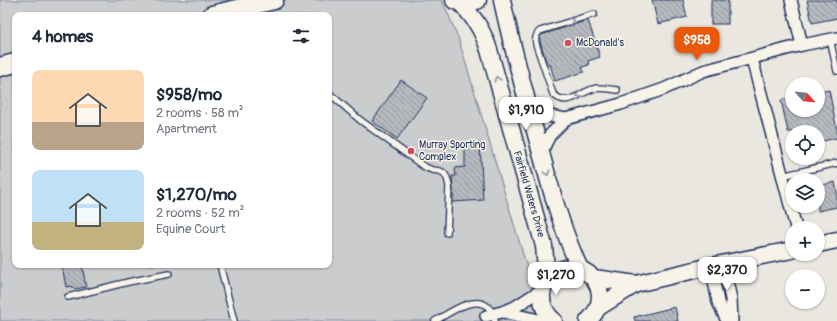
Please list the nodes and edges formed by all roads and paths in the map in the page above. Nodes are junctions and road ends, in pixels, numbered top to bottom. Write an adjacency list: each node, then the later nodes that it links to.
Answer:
1 (274, 0): 6 (main road)
2 (477, 0): 5 (main road)
3 (502, 0): 16 (street)
4 (791, 0): 9 (street)
5 (457, 1): 32 (street, Fairfield Waters Drive, one-way to 5)
6 (224, 12)
7 (594, 14): 14 (lane, one-way to 7)
8 (834, 38): 9 (street); 13 (lane)
9 (802, 45): 10 (street)
10 (752, 59): 17 (street); 20 (street)
11 (12, 64): 12 (main road)
12 (0, 67)
13 (837, 71)
14 (616, 90)
15 (332, 96): 22 (lane)
16 (528, 103): 17 (street); 18 (street)
17 (566, 119): 18 (street)
18 (541, 153): 28 (street, one-way to 28)
19 (837, 163): 20 (lane)
20 (782, 176): 21 (street)
21 (794, 221)
22 (447, 233)
23 (837, 240): 24 (street)
24 (825, 243)
25 (785, 251): 26 (street)
26 (717, 265): 31 (street); 39 (street); 40 (street)
27 (221, 268): 36 (lane)
28 (580, 269): 30 (street); 32 (street)
29 (169, 274): 33 (lane)
30 (594, 278): 31 (street); 35 (street)
31 (636, 284): 35 (street)
32 (545, 285): 34 (street); 38 (street, Fairfield Waters Drive)
33 (68, 297)
34 (494, 316): 37 (lane); 38 (street)
35 (594, 316)
36 (234, 321)
37 (435, 321)
38 (554, 321)
39 (727, 321)
40 (732, 321)

